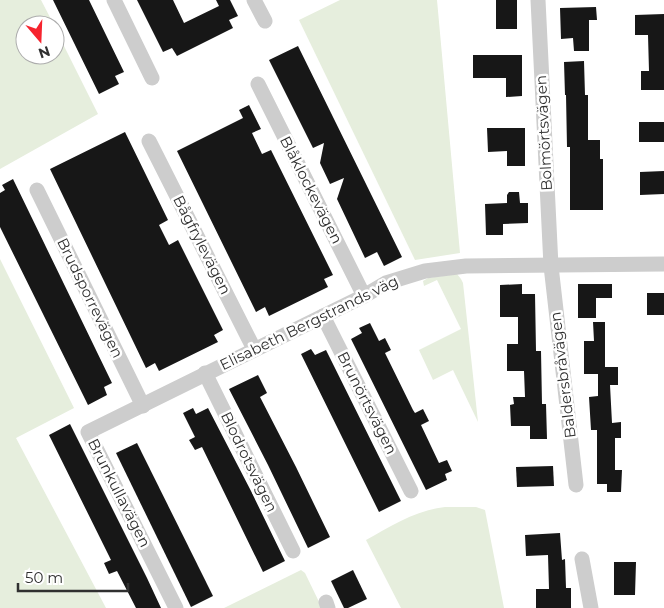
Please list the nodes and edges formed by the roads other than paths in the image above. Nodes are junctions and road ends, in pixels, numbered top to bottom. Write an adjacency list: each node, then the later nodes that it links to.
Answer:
1 (114, 0): 5 (street)
2 (254, 0): 4 (street)
3 (538, 0): 10 (street, Bolmörtsvägen)
4 (265, 21)
5 (152, 78)
6 (258, 84): 11 (street, Blåklockevägen)
7 (149, 141): 13 (street, Bågfrylevägen)
8 (37, 190): 15 (street, Brudsporrevägen)
9 (664, 264): 10 (street, Elisabeth Bergstrands väg)
10 (551, 266): 11 (street, Elisabeth Bergstrands väg); 17 (street, Baldersbråvägen)
11 (364, 296): 12 (street, Elisabeth Bergstrands väg)
12 (323, 316): 13 (street, Elisabeth Bergstrands väg); 18 (street, Brunörtsvägen)
13 (254, 349): 14 (street, Elisabeth Bergstrands väg)
14 (206, 373): 15 (street, Elisabeth Bergstrands väg); 19 (street, Blodrotsvägen)
15 (143, 406): 16 (street, Elisabeth Bergstrands väg)
16 (88, 432): 21 (street, Brunkullavägen)
17 (576, 485)
18 (411, 491)
19 (293, 551)
20 (582, 559): 22 (street)
21 (176, 608)
22 (591, 608)

